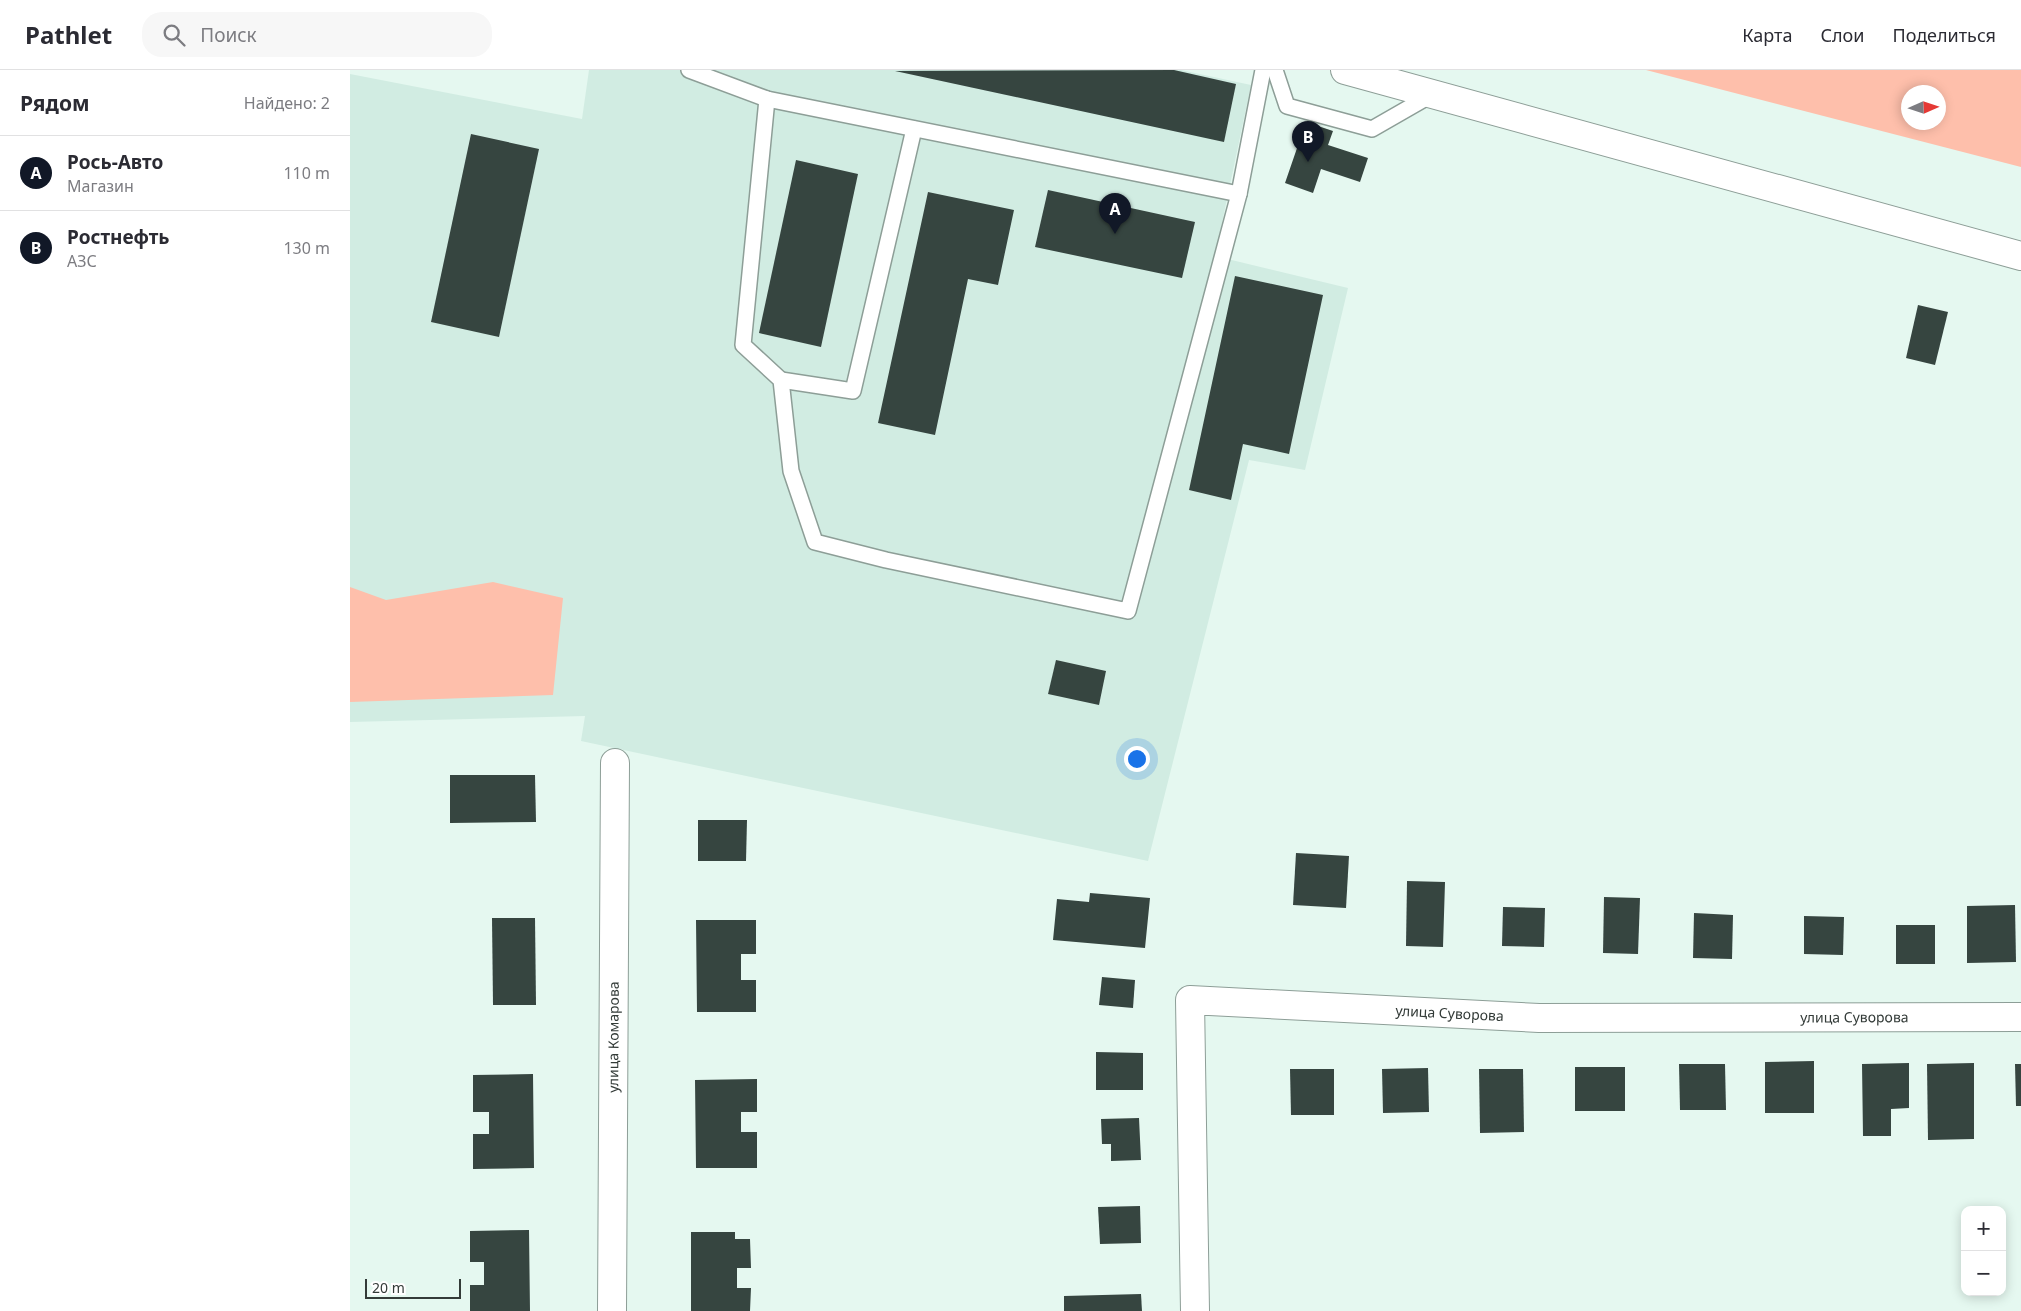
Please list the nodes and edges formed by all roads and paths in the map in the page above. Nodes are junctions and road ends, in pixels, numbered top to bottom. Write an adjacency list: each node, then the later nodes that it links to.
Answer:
1 (689, 70): 6 (lane)
2 (1263, 70): 8 (lane)
3 (1275, 70): 5 (lane)
4 (1345, 70): 5 (street)
5 (1433, 93): 9 (street)
6 (767, 99): 7 (lane); 10 (lane)
7 (914, 128): 8 (lane); 10 (lane)
8 (1239, 194): 10 (lane)
9 (2021, 256)
10 (781, 380)
11 (615, 763): 13 (street, улица Комарова)
12 (2021, 1017): 14 (street, улица Суворова)
13 (612, 1311)
14 (1195, 1311)

